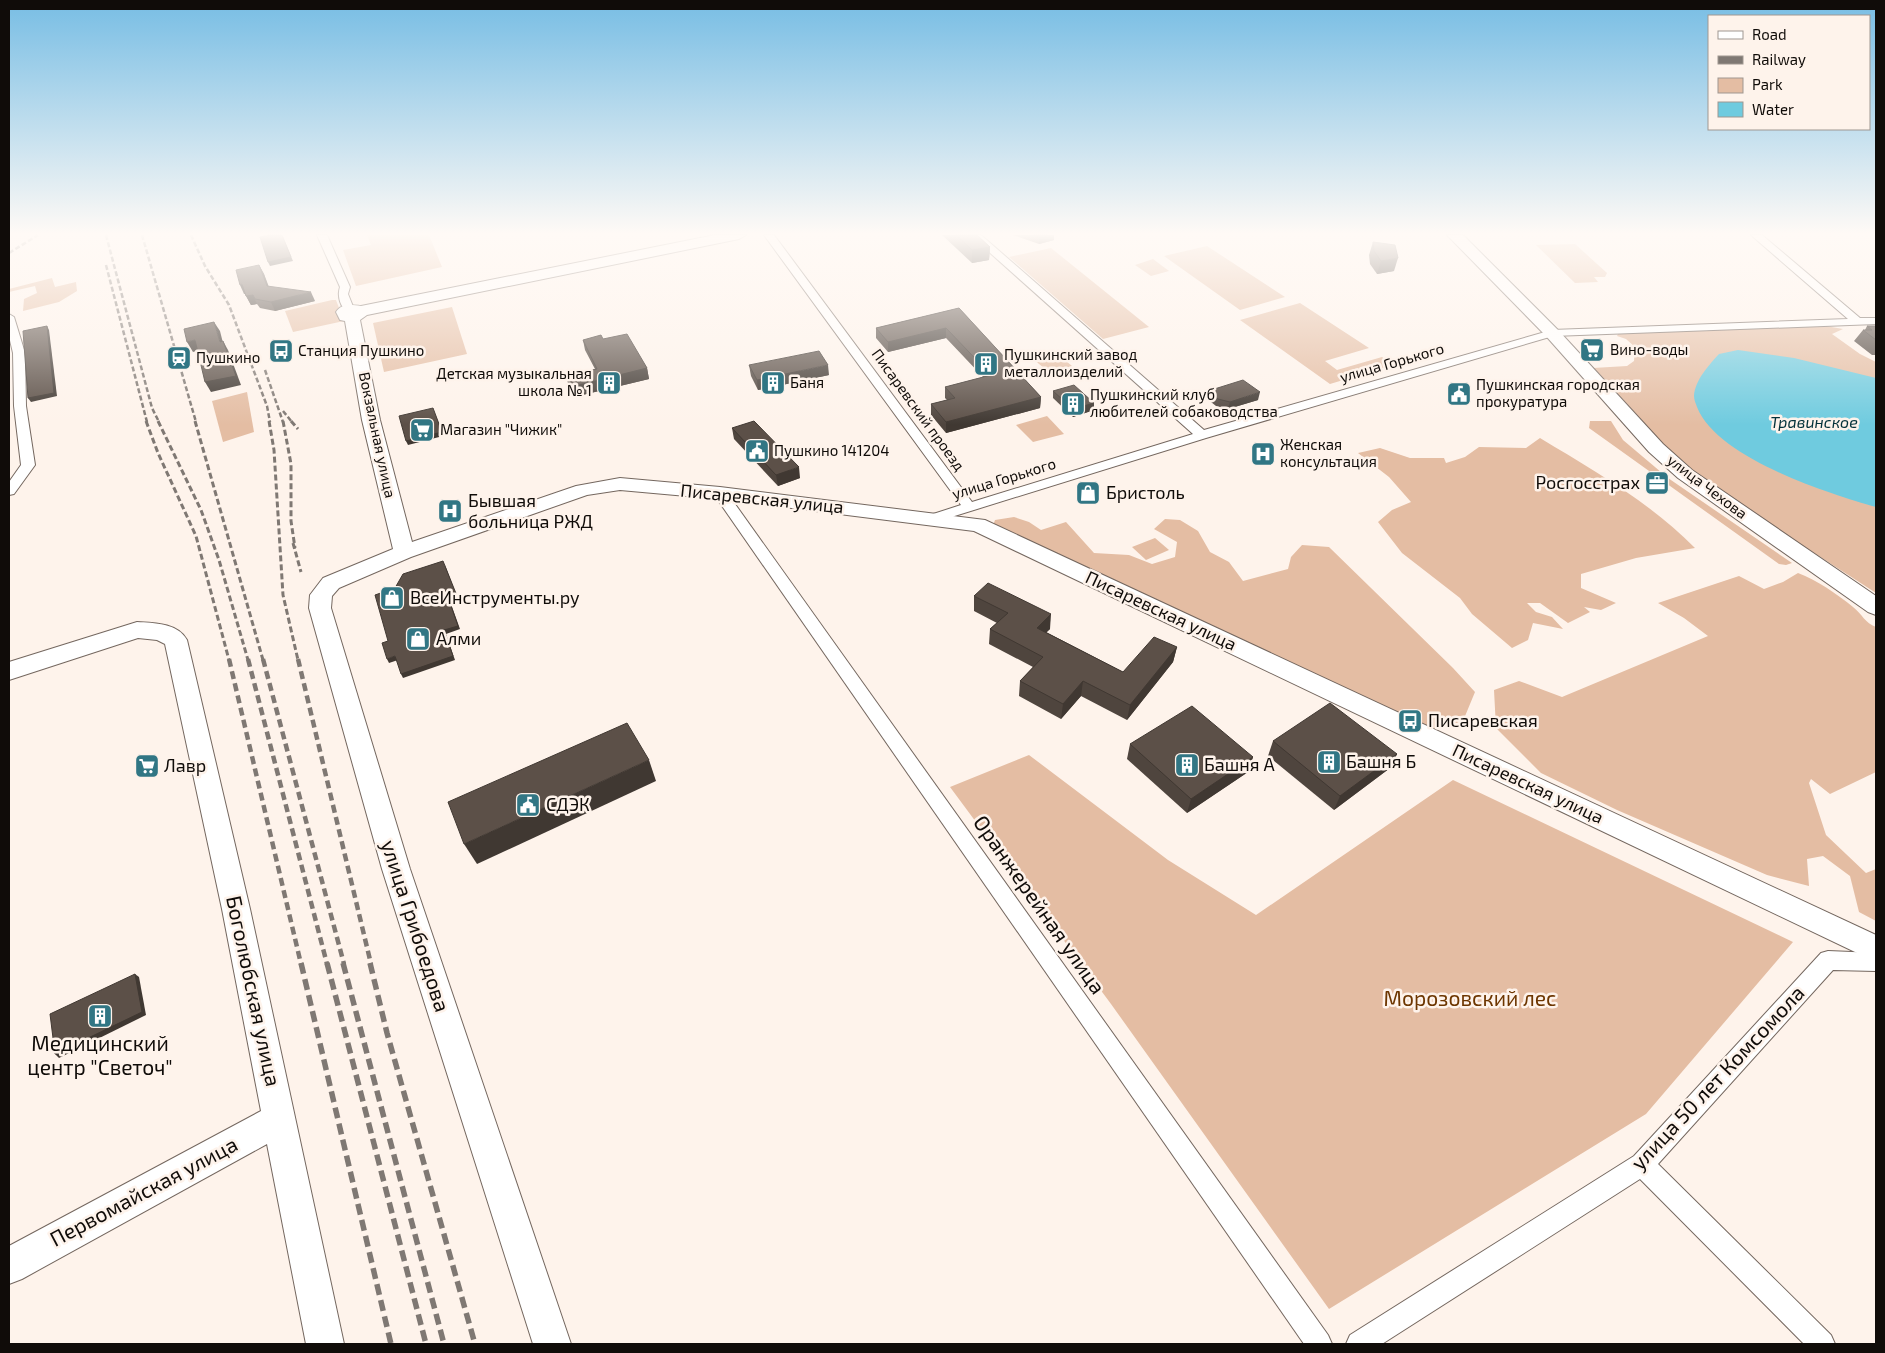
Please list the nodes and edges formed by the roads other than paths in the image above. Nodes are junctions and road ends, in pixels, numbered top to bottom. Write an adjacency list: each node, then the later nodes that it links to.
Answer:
1 (345, 298): 7 (street, Вокзальная улица)
2 (427, 298): 7 (street)
3 (815, 298): 15 (street, Писаревский проезд)
4 (1047, 298): 12 (street)
5 (1517, 298): 11 (street, улица Чехова)
6 (1830, 298): 10 (street)
7 (354, 313): 17 (street, Вокзальная улица)
8 (9, 317): 13 (street)
9 (1876, 321): 10 (street, улица Горького)
10 (1858, 322): 11 (street, улица Горького)
11 (1552, 333): 12 (street, улица Горького); 18 (street, улица Чехова)
12 (1202, 435): 15 (street, улица Горького)
13 (9, 491)
14 (720, 493): 16 (street, Писаревская улица); 17 (street, Писаревская улица); 27 (street, Оранжерейная улица)
15 (969, 507): 16 (street, улица Горького)
16 (932, 519): 20 (street, Писаревская улица)
17 (404, 552): 26 (street, улица Грибоедова)
18 (1876, 607)
19 (9, 671): 22 (street, Боголюбская улица)
20 (1876, 949)
21 (1876, 962): 23 (street, улица 50 лет Комсомола)
22 (280, 1119): 24 (street, Первомайская улица); 25 (street, Боголюбская улица)
23 (1642, 1164): 28 (street, улица 50 лет Комсомола); 29 (street)
24 (9, 1266)
25 (325, 1344)
26 (552, 1344)
27 (1319, 1344)
28 (1360, 1344)
29 (1822, 1344)

